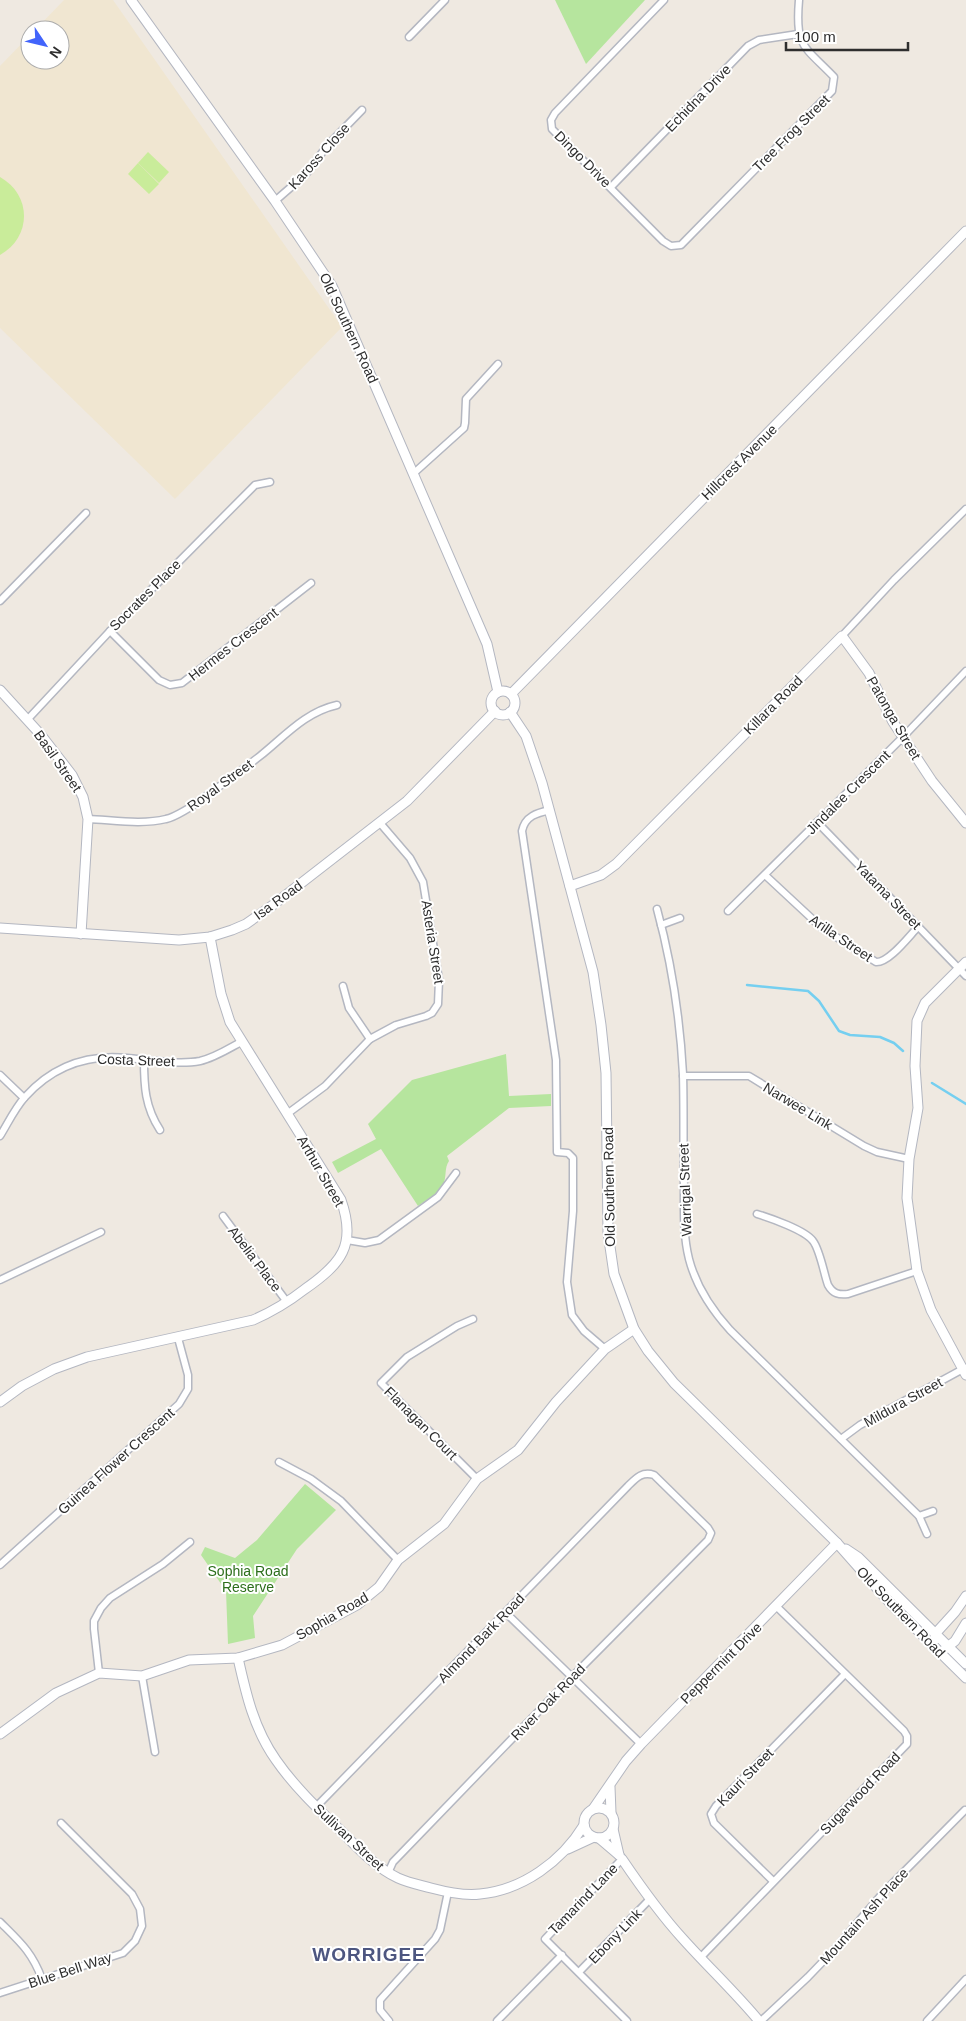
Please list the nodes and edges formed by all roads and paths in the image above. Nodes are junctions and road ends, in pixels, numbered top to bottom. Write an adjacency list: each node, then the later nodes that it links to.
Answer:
1 (131, 0): 9 (street, Old Southern Road)
2 (445, 0): 6 (street)
3 (664, 0): 8 (street, Dingo Drive)
4 (799, 0): 5 (street)
5 (798, 34): 8 (street, Echidna Drive); 11 (street, Tree Frog Street)
6 (409, 37)
7 (362, 110): 9 (street, Kaross Close)
8 (611, 187): 11 (street, Dingo Drive)
9 (275, 201): 13 (street, Old Southern Road)
10 (966, 231): 24 (street, Hillcrest Avenue)
11 (673, 246)
12 (498, 364): 13 (street)
13 (414, 473): 23 (street, Old Southern Road)
14 (270, 482): 19 (street, Socrates Place)
15 (966, 509): 20 (street, Killara Road)
16 (86, 513): 18 (street)
17 (311, 583): 19 (street, Hermes Crescent)
18 (0, 602)
19 (110, 630): 28 (street, Socrates Place)
20 (842, 636): 29 (street, Patonga Street); 36 (street, Killara Road)
21 (966, 671): 29 (street, Jindalee Crescent)
22 (0, 690): 28 (street, Basil Street)
23 (498, 692): 24 (street); 26 (street)
24 (511, 694): 27 (street)
25 (337, 705): 31 (street, Royal Street)
26 (495, 711): 27 (street); 33 (street, Isa Road)
27 (510, 712): 30 (street, Old Southern Road)
28 (28, 719): 31 (street, Basil Street)
29 (902, 737): 32 (street, Jindalee Crescent); 34 (street, Patonga Street)
30 (550, 810): 36 (street, Old Southern Road); 68 (street)
31 (88, 819): 43 (street, Basil Street)
32 (817, 822): 35 (street, Jindalee Crescent); 41 (street, Yatama Street)
33 (380, 823): 44 (street, Isa Road); 47 (street, Asteria Street)
34 (966, 823)
35 (765, 875): 38 (street, Jindalee Crescent); 41 (street, Arilla Street)
36 (570, 886): 66 (street, Old Southern Road)
37 (657, 910): 40 (street, Warrigal Street)
38 (728, 911)
39 (680, 918): 40 (street)
40 (661, 925): 51 (street, Warrigal Street)
41 (918, 927): 45 (street, Yatama Street)
42 (0, 928): 43 (street, Isa Road)
43 (81, 934): 44 (street, Isa Road)
44 (210, 937): 48 (street, Arthur Street)
45 (964, 969): 56 (street)
46 (343, 986): 47 (street)
47 (370, 1039): 53 (street, Asteria Street)
48 (241, 1042): 49 (street, Costa Street); 53 (street, Arthur Street)
49 (144, 1060): 52 (street, Costa Street); 54 (street)
50 (0, 1075): 52 (street)
51 (683, 1076): 56 (street, Narwee Link); 71 (street, Warrigal Street)
52 (24, 1098): 55 (street, Costa Street)
53 (287, 1114): 61 (street, Arthur Street)
54 (160, 1130)
55 (0, 1136)
56 (909, 1159): 62 (street)
57 (456, 1173): 61 (street)
58 (757, 1214): 62 (street)
59 (223, 1216): 64 (street, Abelia Place)
60 (101, 1232): 63 (street)
61 (347, 1240): 64 (street, Arthur Street)
62 (917, 1271): 69 (street)
63 (0, 1280)
64 (287, 1302): 67 (street, Arthur Street)
65 (473, 1319): 74 (street, Flanagan Court)
66 (634, 1329): 68 (street, Sophia Road); 79 (street, Old Southern Road)
67 (178, 1338): 70 (street, Arthur Street); 81 (street, Guinea Flower Crescent)
68 (605, 1349): 74 (street, Sophia Road)
69 (965, 1370): 71 (street, Mildura Street)
70 (0, 1402)
71 (841, 1439): 76 (street, Warrigal Street)
72 (279, 1462): 80 (street)
73 (648, 1473): 84 (street, Almond Bark Road); 94 (street, River Oak Road)
74 (477, 1479): 80 (street, Sophia Road)
75 (932, 1511): 76 (street)
76 (919, 1516): 77 (street, Warrigal Street)
77 (927, 1534)
78 (190, 1542): 91 (street)
79 (838, 1543): 83 (street, Peppermint Drive); 86 (street, Old Southern Road); 88 (street, Old Southern Road)
80 (398, 1560): 89 (street, Sophia Road)
81 (0, 1565)
82 (966, 1596): 86 (street)
83 (776, 1606): 92 (street, Sugarwood Road); 97 (street, Peppermint Drive)
84 (506, 1613): 94 (street); 100 (street, Almond Bark Road)
85 (966, 1623): 87 (street)
86 (935, 1634): 87 (street, Old Southern Road); 88 (street)
87 (949, 1647): 88 (street); 90 (street, Old Southern Road)
88 (938, 1651): 95 (street, Old Southern Road)
89 (238, 1658): 93 (street, Sophia Road); 100 (street, Sullivan Street)
90 (966, 1664)
91 (99, 1673): 93 (street, Sophia Road); 96 (street, Sophia Road)
92 (845, 1674): 111 (street, Kauri Street); 111 (street, Sugarwood Road)
93 (142, 1676): 98 (street)
94 (572, 1678): 97 (street); 110 (street, River Oak Road)
95 (966, 1678)
96 (0, 1734)
97 (641, 1744): 99 (street, Peppermint Drive)
98 (155, 1752)
99 (610, 1787): 101 (street, Peppermint Drive); 103 (street)
100 (316, 1807): 110 (street, Sullivan Street)
101 (593, 1809): 103 (street); 105 (street)
102 (965, 1810): 124 (street, Mountain Ash Place)
103 (611, 1813): 106 (street)
104 (61, 1823): 118 (street, Blue Bell Way)
105 (584, 1825): 107 (street); 108 (street, Sullivan Street)
106 (613, 1829): 107 (street); 109 (street)
107 (596, 1838): 108 (street, Sullivan Street); 109 (street)
108 (566, 1850): 112 (street, Sullivan Street)
109 (620, 1857): 113 (street); 115 (street, Tamarind Lane)
110 (388, 1873): 112 (street, Sullivan Street)
111 (773, 1881): 116 (street, Sugarwood Road)
112 (448, 1892): 121 (street)
113 (650, 1899): 116 (street); 117 (street, Ebony Link)
114 (0, 1922): 118 (street)
115 (562, 1955): 117 (street); 122 (street)
116 (700, 1958): 124 (street)
117 (579, 1972): 123 (street)
118 (42, 1979): 120 (street, Blue Bell Way)
119 (966, 1979): 125 (street)
120 (0, 1993)
121 (389, 2021)
122 (497, 2021)
123 (627, 2021)
124 (760, 2021)
125 (927, 2021)

